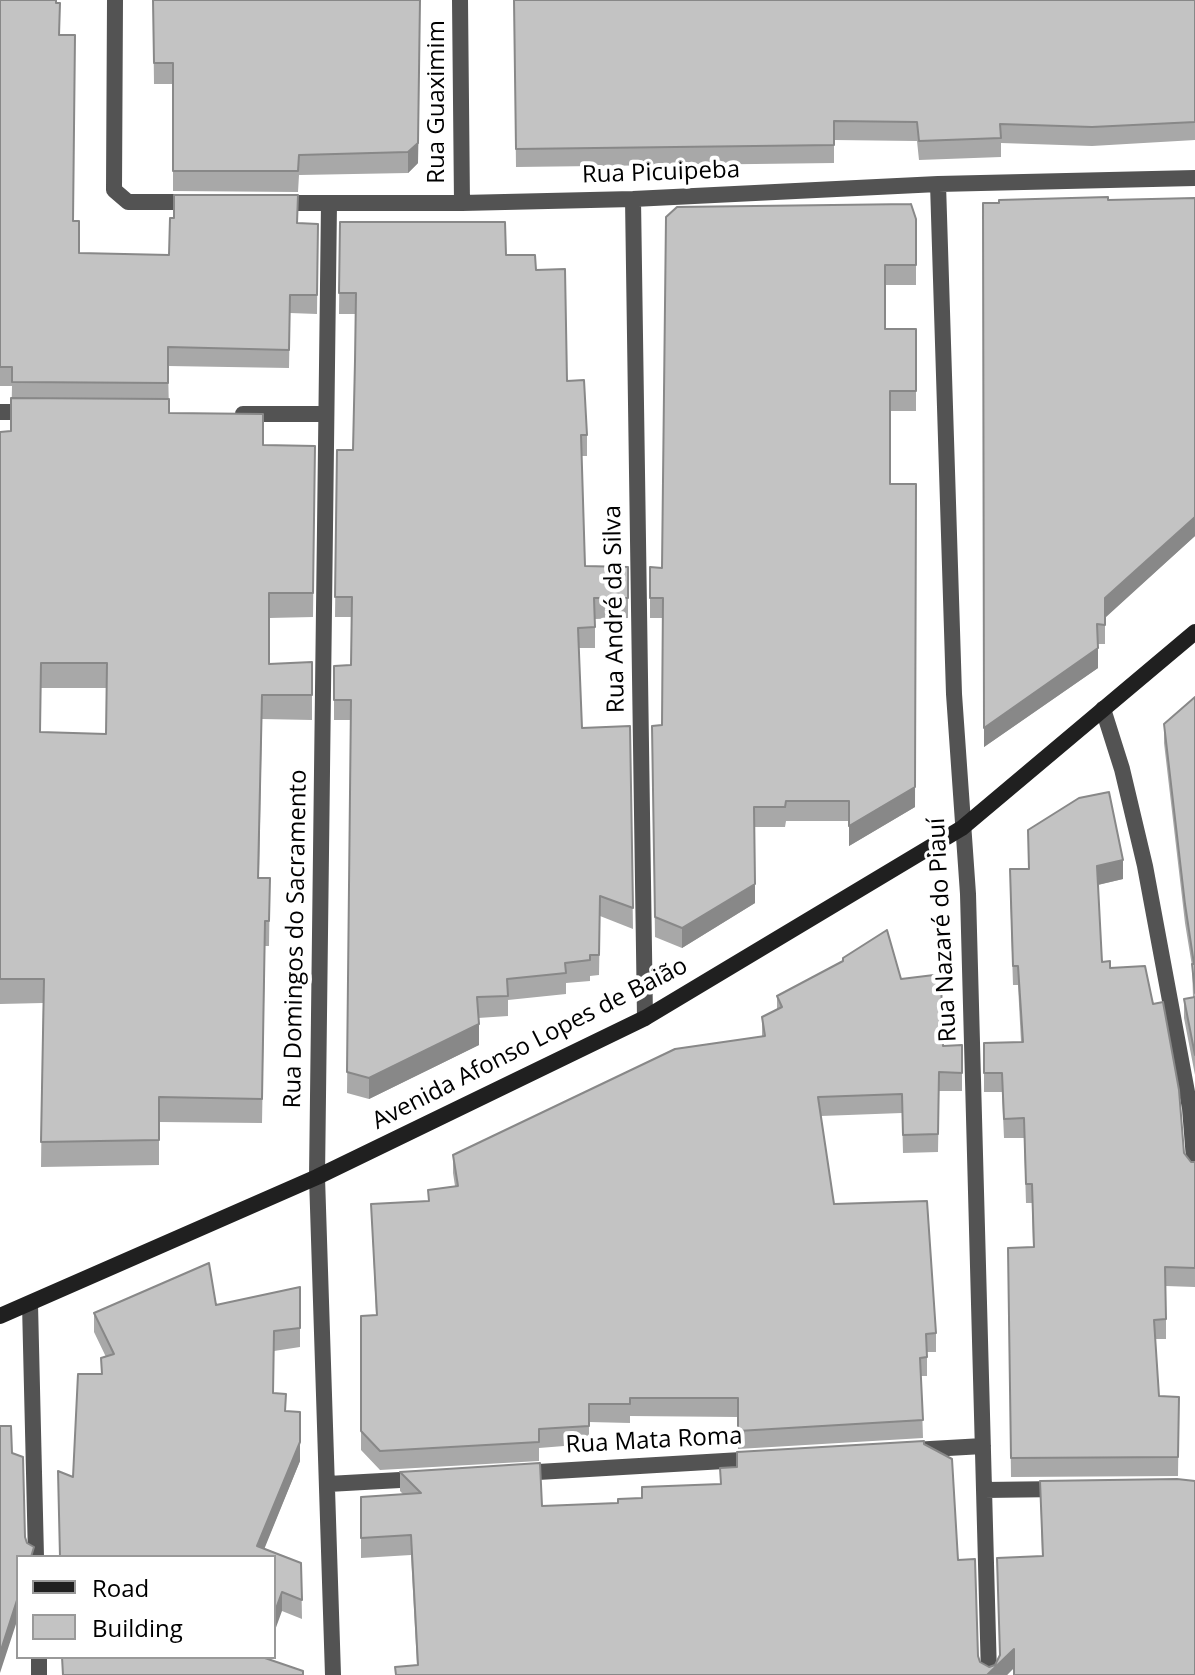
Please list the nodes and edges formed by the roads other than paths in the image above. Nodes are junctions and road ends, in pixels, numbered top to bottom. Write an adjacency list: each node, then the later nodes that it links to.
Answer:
1 (115, 0): 6 (street)
2 (460, 0): 9 (street, Rua Guaximim)
3 (1195, 178): 4 (street, Rua Picuipeba)
4 (938, 184): 5 (street, Rua Picuipeba); 16 (street, Rua Nazaré do Piauí)
5 (633, 199): 9 (street, Rua Picuipeba); 17 (street, Rua André da Silva)
6 (205, 202)
7 (267, 202): 8 (street, Rua Picuipeba)
8 (329, 203): 9 (street, Rua Picuipeba); 13 (street, Rua Domingos do Sacramento)
9 (462, 203)
10 (0, 412): 11 (street)
11 (46, 412)
12 (232, 414): 13 (street)
13 (325, 414): 19 (street, Rua Domingos do Sacramento)
14 (1195, 632): 15 (street, Avenida Afonso Lopes de Baião)
15 (1103, 709): 16 (street, Avenida Afonso Lopes de Baião); 18 (street)
16 (962, 828): 17 (street, Avenida Afonso Lopes de Baião); 22 (street, Rua Nazaré do Piauí)
17 (645, 1018): 19 (street, Avenida Afonso Lopes de Baião)
18 (1195, 1171)
19 (317, 1177): 20 (street, Avenida Afonso Lopes de Baião); 27 (street, Rua Domingos do Sacramento)
20 (30, 1304): 21 (street, Avenida Afonso Lopes de Baião); 30 (street)
21 (0, 1316)
22 (983, 1446): 23 (street); 29 (street, Rua Nazaré do Piauí)
23 (889, 1452)
24 (780, 1458): 25 (street, Rua Mata Roma)
25 (500, 1474)
26 (437, 1478): 27 (street)
27 (328, 1484): 31 (street, Rua Domingos do Sacramento)
28 (1074, 1489): 29 (street)
29 (984, 1490): 32 (street, Rua Nazaré do Piauí)
30 (36, 1555)
31 (333, 1675)
32 (989, 1675)

